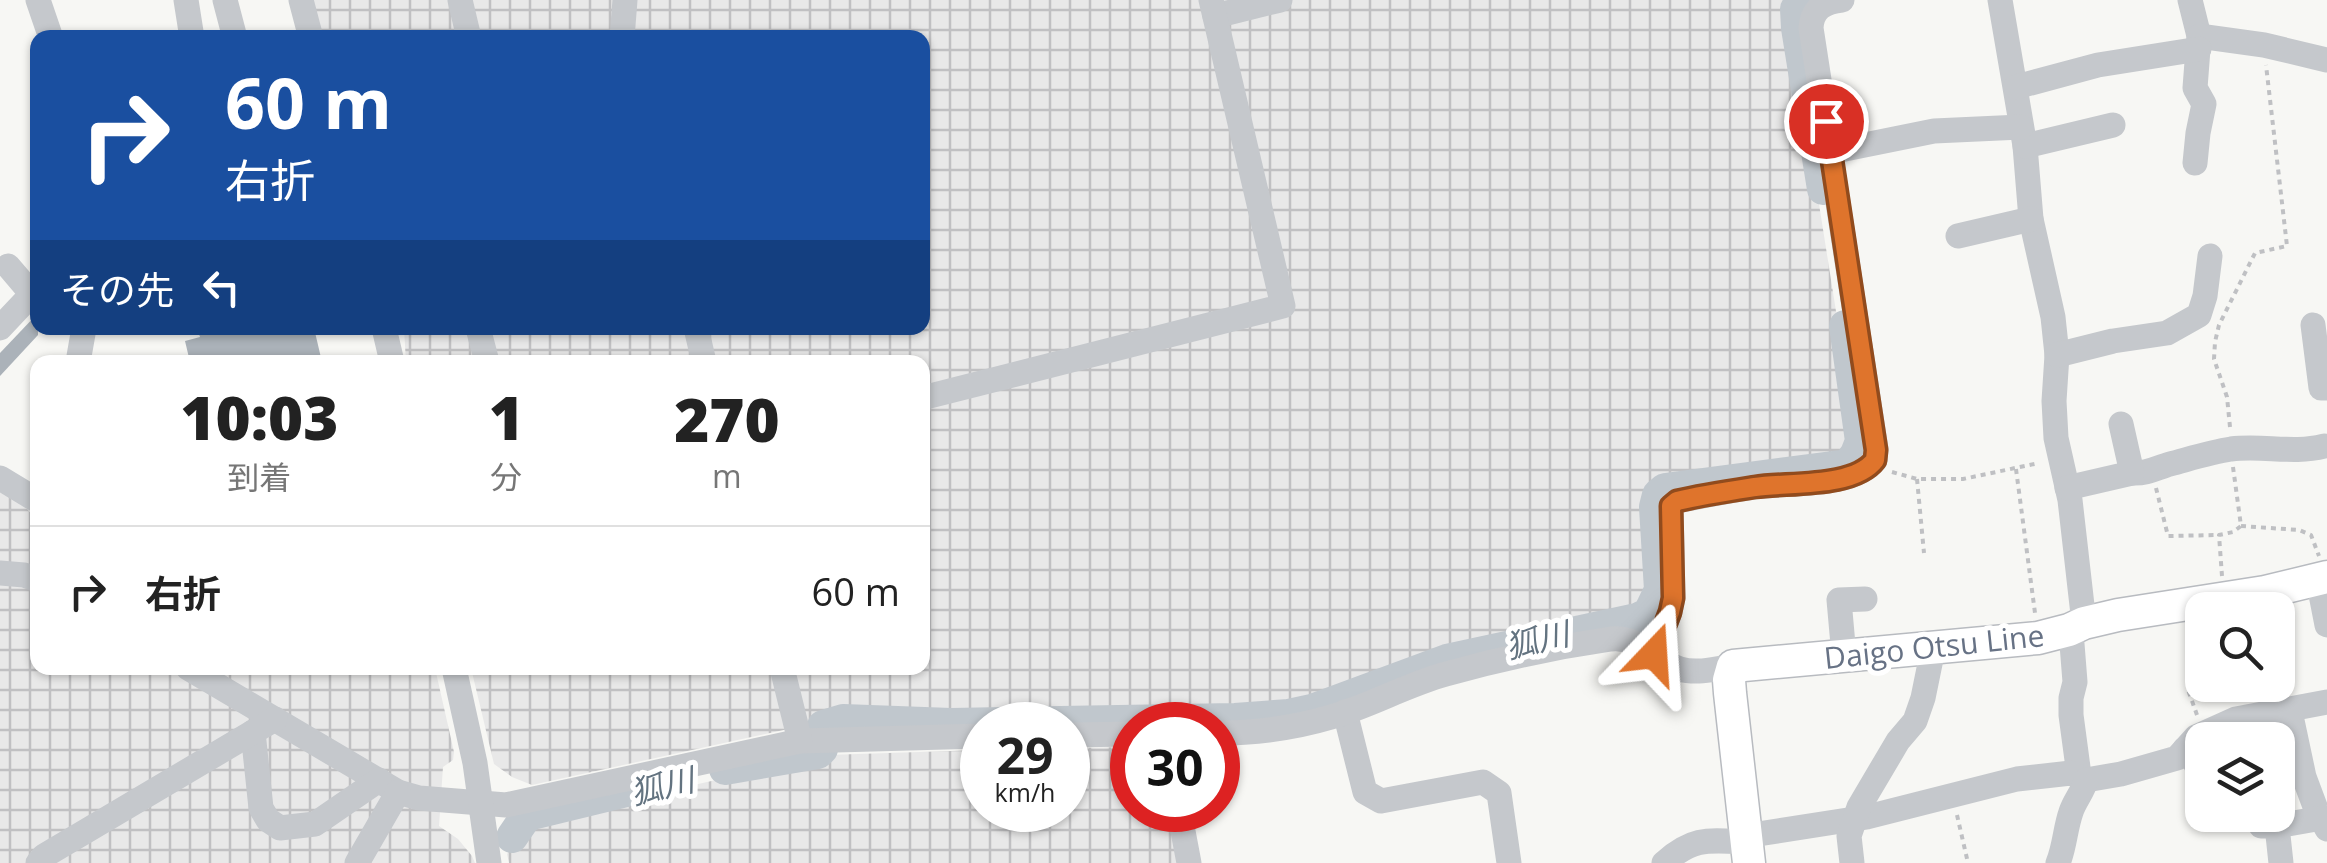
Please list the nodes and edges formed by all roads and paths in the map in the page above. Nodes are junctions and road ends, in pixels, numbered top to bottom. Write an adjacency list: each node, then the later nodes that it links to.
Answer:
1 (38, 0): 12 (street)
2 (186, 0): 13 (street)
3 (225, 0): 14 (street)
4 (302, 0): 15 (street)
5 (460, 0): 16 (street)
6 (625, 0): 17 (street)
7 (1280, 0): 11 (street)
8 (1842, 0): 24 (street)
9 (2000, 0): 21 (street)
10 (2190, 0): 18 (street)
11 (1213, 8): 36 (street)
12 (47, 30)
13 (191, 30)
14 (233, 30)
15 (309, 30)
16 (467, 30)
17 (623, 30)
18 (2199, 43): 19 (street); 21 (street); 25 (street)
19 (2264, 46): 20 (street); 39 (path)
20 (2327, 60)
21 (2016, 87): 23 (street)
22 (2113, 125): 23 (street)
23 (2023, 137): 24 (street); 26 (street)
24 (1830, 152): 40 (street)
25 (2195, 162)
26 (2031, 220): 27 (street); 34 (street)
27 (1958, 236)
28 (2210, 256): 34 (street)
29 (8, 266): 30 (street)
30 (30, 292)
31 (30, 296): 33 (street)
32 (2313, 325): 35 (street)
33 (0, 328)
34 (2057, 356): 44 (street)
35 (2327, 388)
36 (930, 396)
37 (2122, 424): 42 (street)
38 (2322, 444): 39 (street)
39 (2231, 449): 42 (street); 47 (path)
40 (1875, 460): 45 (path); 60 (street)
41 (2016, 468): 44 (path); 45 (path); 58 (path)
42 (2142, 472): 44 (street); 48 (path)
43 (0, 478): 46 (street)
44 (2065, 478): 58 (street)
45 (1916, 480): 49 (path)
46 (30, 496)
47 (2240, 526): 48 (path); 52 (path)
48 (2218, 535): 53 (path)
49 (1924, 553)
50 (0, 574): 51 (street)
51 (30, 578)
52 (2323, 578): 54 (main road, Daigo Otsu Line); 57 (street)
53 (2223, 592)
54 (2265, 592)
55 (1865, 598): 61 (street)
56 (2185, 604): 58 (main road, Daigo Otsu Line)
57 (2327, 625)
58 (2064, 631): 59 (main road, Daigo Otsu Line); 75 (street)
59 (1934, 649): 61 (main road, Daigo Otsu Line); 79 (street)
60 (1654, 654): 62 (street); 68 (street)
61 (1844, 656): 62 (main road, Daigo Otsu Line)
62 (1733, 666): 84 (main road)
63 (197, 675): 70 (street)
64 (456, 675): 78 (street)
65 (784, 675): 73 (street)
66 (2327, 702): 67 (street)
67 (2290, 711): 69 (street); 80 (street)
68 (1345, 712): 71 (street); 89 (street)
69 (2230, 722)
70 (264, 726): 76 (street); 76 (street); 85 (street)
71 (1240, 734)
72 (960, 737): 73 (street)
73 (800, 741): 78 (street)
74 (2185, 750): 75 (street)
75 (2082, 778): 77 (street); 93 (street)
76 (388, 786): 78 (street); 86 (street)
77 (1952, 796): 79 (street); 92 (path)
78 (480, 802): 87 (street)
79 (1856, 817): 84 (street); 91 (street)
80 (2324, 824): 81 (street)
81 (2295, 825)
82 (1183, 832): 88 (street)
83 (2278, 832): 94 (street)
84 (1746, 847): 90 (street)
85 (38, 863)
86 (356, 863)
87 (489, 863)
88 (1189, 863)
89 (1510, 863)
90 (1664, 863)
91 (1852, 863)
92 (1968, 863)
93 (2058, 863)
94 (2281, 863)

